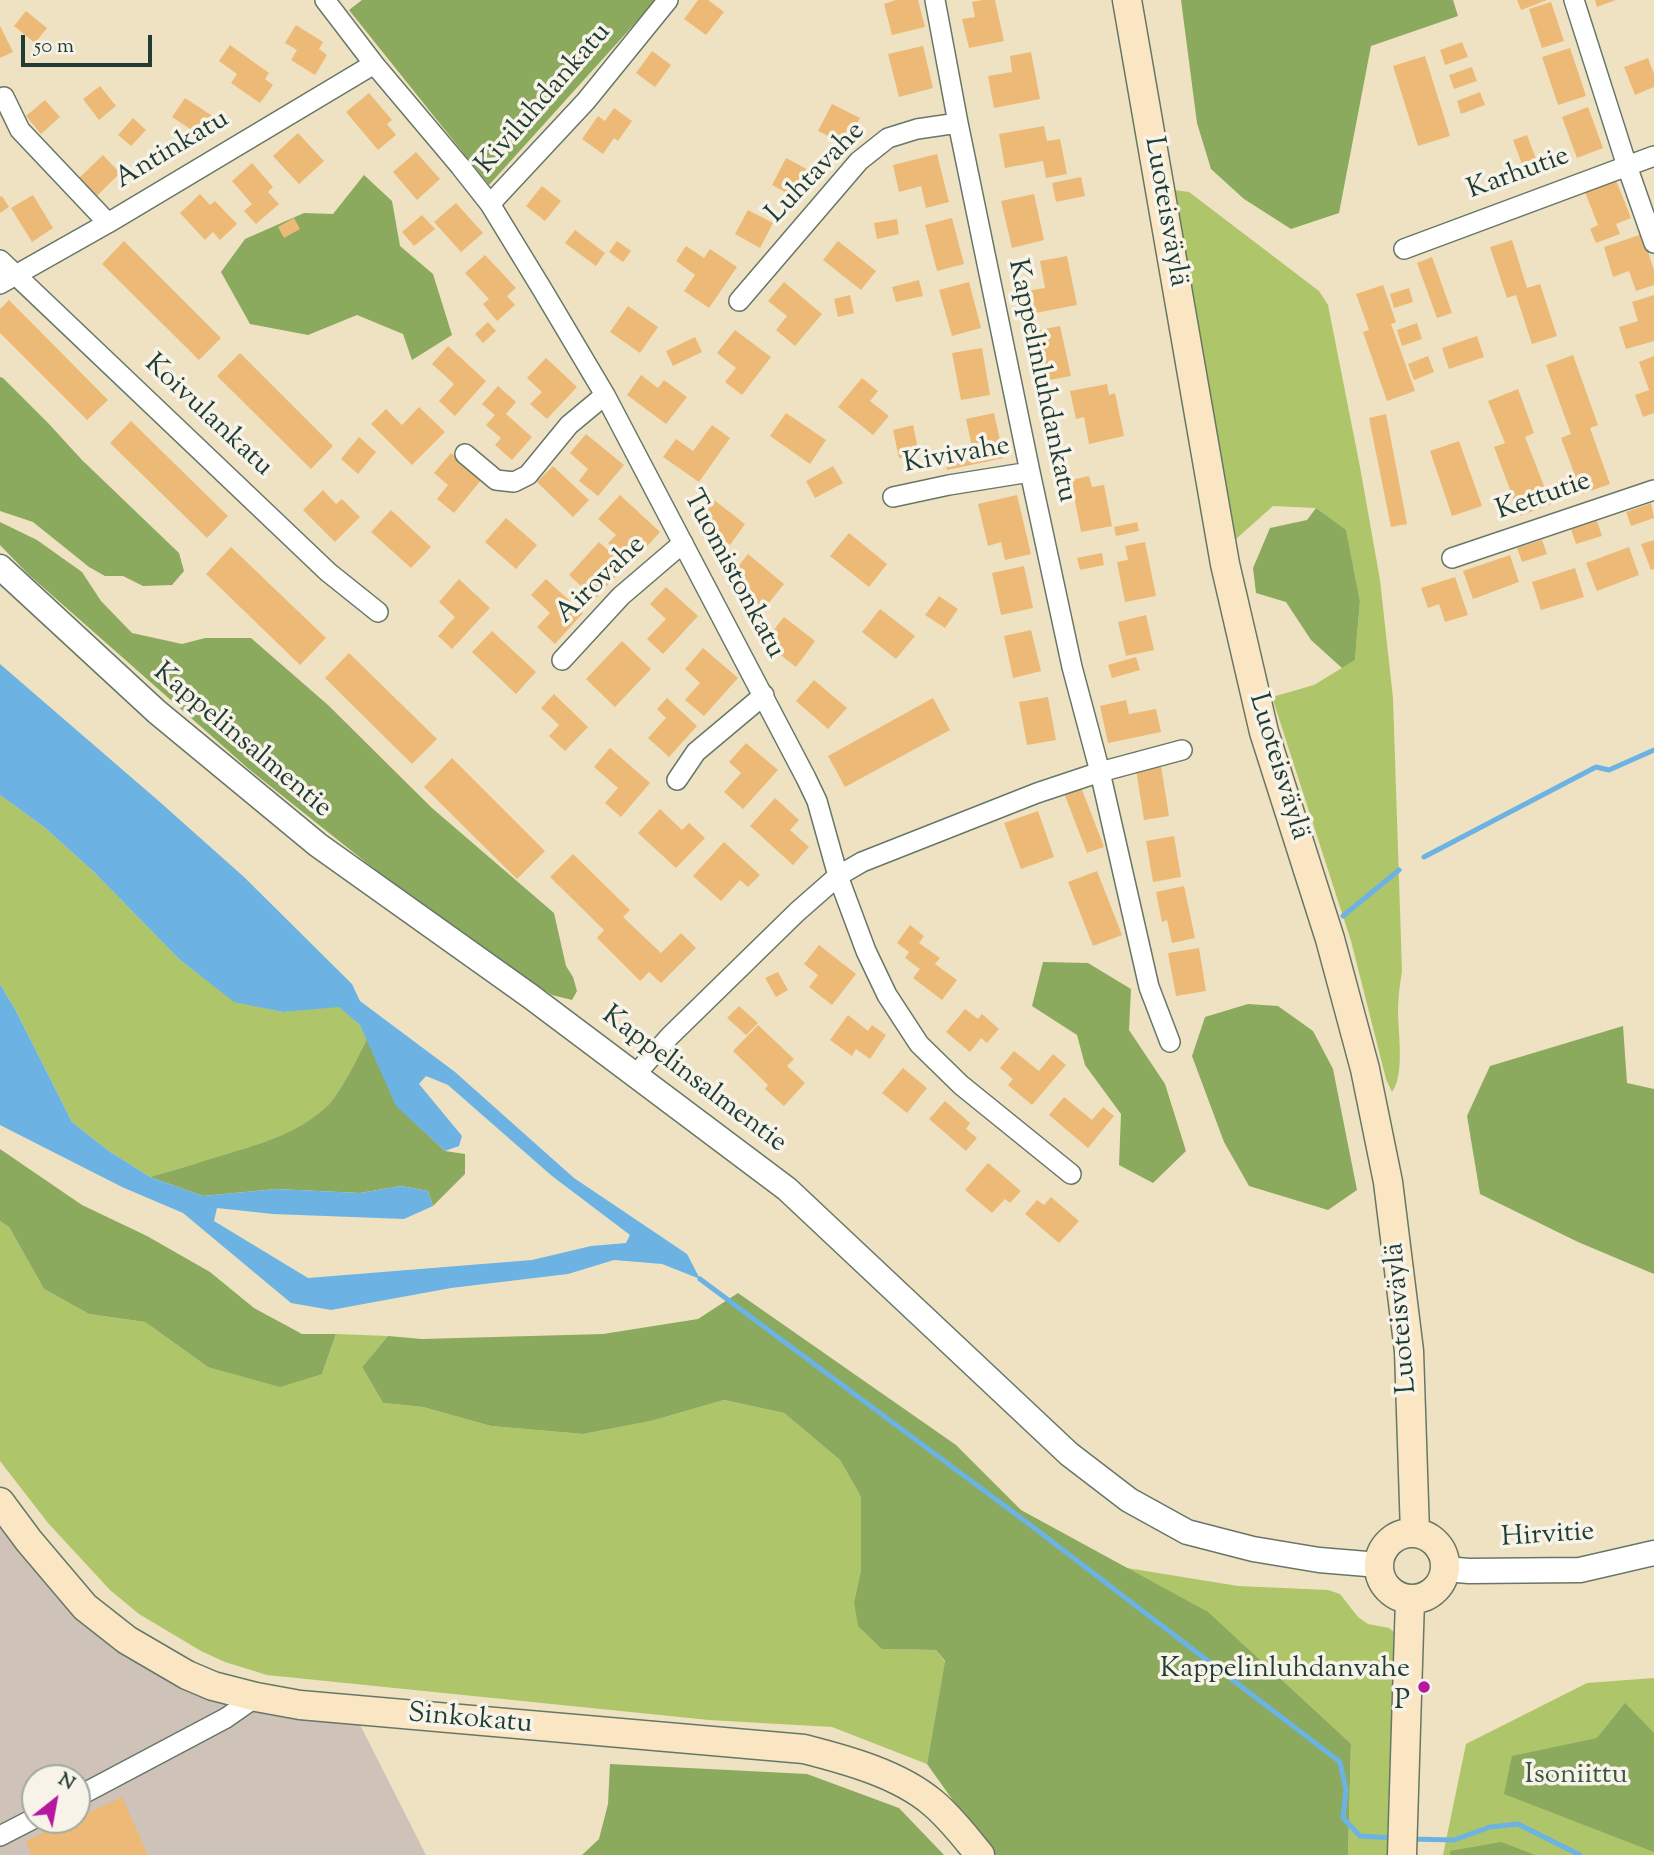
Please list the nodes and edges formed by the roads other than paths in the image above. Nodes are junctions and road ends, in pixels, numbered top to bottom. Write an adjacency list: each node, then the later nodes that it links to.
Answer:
1 (325, 0): 6 (street, Tuomistonkatu)
2 (668, 0): 11 (street, Kiviluhdankatu)
3 (935, 0): 8 (street, Kappelinluhdankatu)
4 (1127, 0): 37 (main road, Luoteisväylä)
5 (1574, 0): 10 (street)
6 (374, 64): 11 (street, Tuomistonkatu); 12 (street, Antinkatu)
7 (4, 97): 12 (street)
8 (958, 123): 17 (street, Luhtavahe); 20 (street, Kappelinluhdankatu)
9 (1654, 156): 10 (street, Karhutie)
10 (1627, 166): 13 (street); 14 (street, Karhutie)
11 (490, 204): 18 (street, Tuomistonkatu)
12 (108, 223): 16 (street, Antinkatu)
13 (1654, 243)
14 (1404, 249)
15 (0, 260): 16 (street, Koivulankatu)
16 (8, 280): 26 (street, Koivulankatu)
17 (739, 302)
18 (605, 396): 19 (street); 23 (street, Tuomistonkatu)
19 (465, 454)
20 (1030, 472): 22 (street, Kivivahe); 30 (street, Kappelinluhdankatu)
21 (1654, 490): 24 (street, Kettutie)
22 (893, 497)
23 (683, 543): 27 (street, Airovahe); 28 (street, Tuomistonkatu)
24 (1452, 558)
25 (0, 567): 34 (street, Kappelinsalmentie)
26 (378, 612)
27 (562, 660)
28 (764, 695): 31 (street); 32 (street, Tuomistonkatu)
29 (1182, 750): 30 (street)
30 (1100, 772): 32 (street); 33 (street, Kappelinluhdankatu)
31 (677, 780)
32 (838, 876): 34 (street); 35 (street, Tuomistonkatu)
33 (1170, 1042)
34 (636, 1074): 39 (street, Kappelinsalmentie)
35 (1071, 1174)
36 (0, 1502): 42 (main road, Sinkokatu)
37 (1415, 1533): 39 (main road); 40 (main road)
38 (1654, 1553): 40 (street, Hirvitie)
39 (1379, 1565): 41 (main road)
40 (1445, 1569): 41 (main road)
41 (1410, 1599): 47 (main road)
42 (256, 1697): 43 (street); 46 (main road, Sinkokatu)
43 (91, 1790)
44 (21, 1825): 45 (street)
45 (0, 1836)
46 (980, 1855)
47 (1402, 1855)

